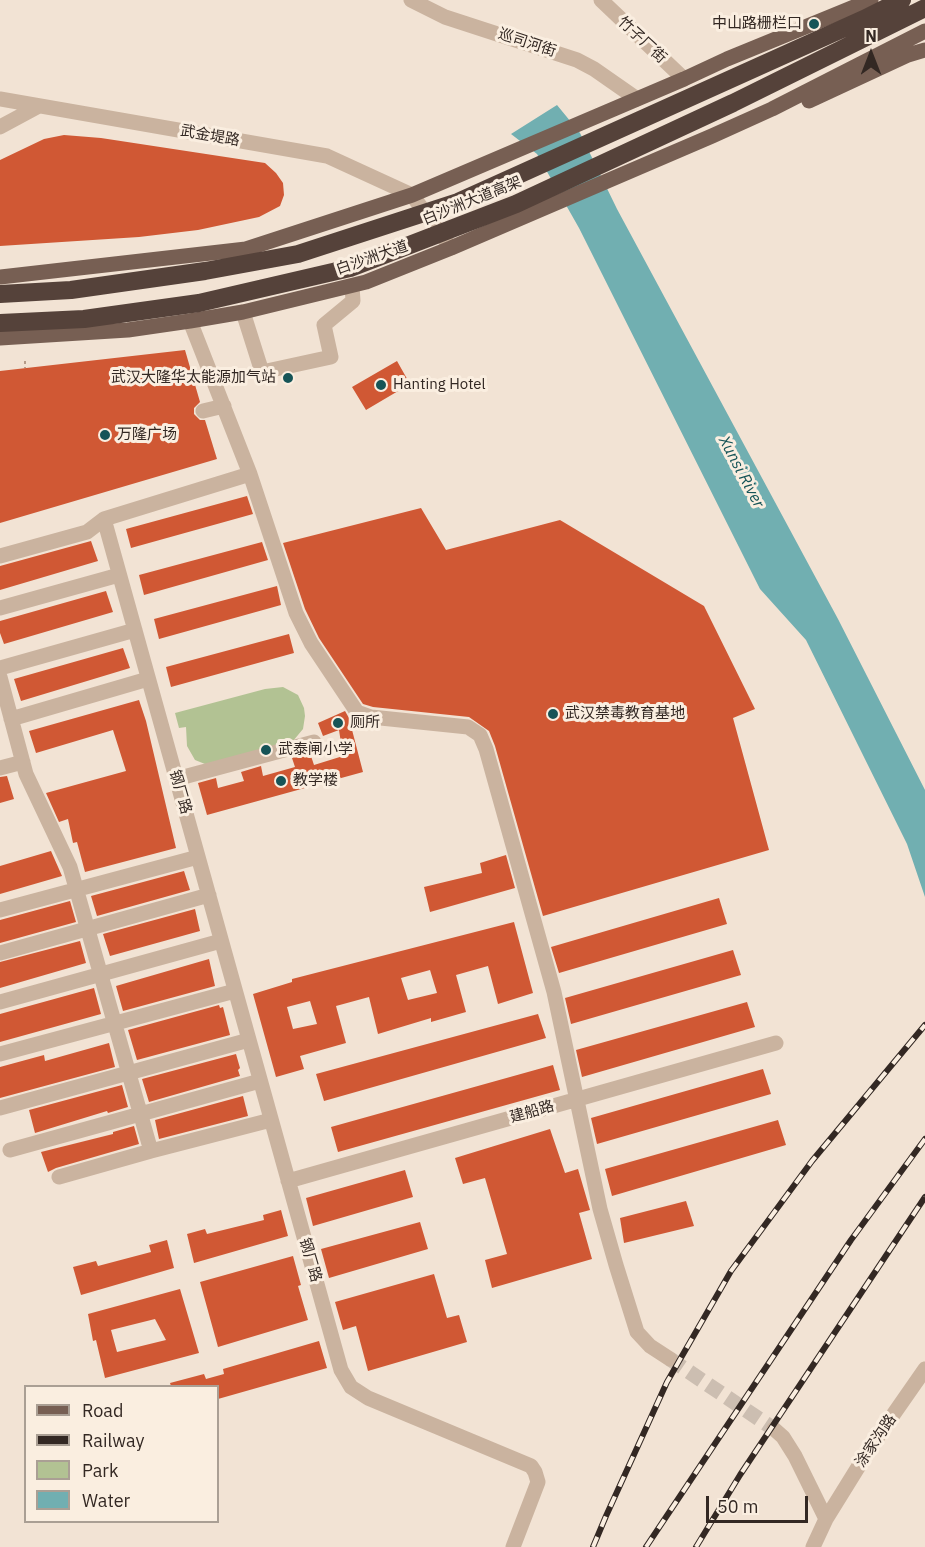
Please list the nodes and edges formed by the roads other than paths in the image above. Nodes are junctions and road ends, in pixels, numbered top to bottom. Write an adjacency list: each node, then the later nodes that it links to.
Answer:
1 (411, 0): 10 (street, 巡司河街)
2 (426, 0): 10 (street, 巡司河街)
3 (601, 0): 9 (street, 竹子厂街)
4 (871, 0): 9 (main road)
5 (902, 0): 19 (highway, 白沙洲大道高架, bridge)
6 (925, 8): 22 (highway, 白沙洲大道高架, bridge)
7 (925, 31): 14 (main road, 白沙洲大道)
8 (925, 50): 14 (main road)
9 (684, 80): 10 (main road)
10 (643, 96): 15 (main road)
11 (0, 99): 12 (street, 武金堤路)
12 (39, 106): 13 (street); 15 (street, 武金堤路)
13 (0, 127)
14 (675, 151): 16 (main road, 白沙洲大道)
15 (412, 195): 16 (street); 17 (main road)
16 (451, 248): 18 (main road, 白沙洲大道)
17 (0, 277)
18 (352, 286): 20 (main road, 白沙洲大道); 20 (street)
19 (0, 294)
20 (243, 312): 21 (main road, 白沙洲大道)
21 (190, 321): 23 (main road, 白沙洲大道); 24 (street)
22 (0, 323)
23 (0, 338)
24 (224, 406): 25 (street); 26 (street)
25 (203, 411)
26 (250, 474): 27 (street); 57 (street)
27 (104, 519): 28 (street); 29 (street, 钢厂路)
28 (0, 556)
29 (119, 575): 30 (street); 31 (street, 钢厂路)
30 (0, 608)
31 (135, 630): 32 (street); 34 (street, 钢厂路)
32 (0, 668)
33 (0, 677): 35 (street)
34 (148, 680): 36 (street); 40 (street, 钢厂路)
35 (3, 702): 36 (street)
36 (11, 719): 38 (street)
37 (314, 742): 40 (street)
38 (23, 762): 39 (street); 42 (street)
39 (0, 768)
40 (176, 779): 41 (street, 钢厂路)
41 (198, 857): 42 (street); 43 (street, 钢厂路)
42 (77, 889): 44 (street); 45 (street)
43 (209, 895): 45 (street); 46 (street, 钢厂路)
44 (0, 910)
45 (88, 928): 47 (street); 48 (street)
46 (221, 941): 48 (street); 49 (street, 钢厂路)
47 (0, 953)
48 (102, 974): 50 (street); 51 (street)
49 (235, 991): 51 (street); 52 (street, 钢厂路)
50 (0, 1002)
51 (116, 1023): 54 (street); 55 (street)
52 (249, 1040): 55 (street); 56 (street, 钢厂路)
53 (776, 1043): 57 (street, 建船路)
54 (0, 1054)
55 (129, 1071): 58 (street); 59 (street)
56 (260, 1082): 59 (street); 60 (street, 钢厂路)
57 (576, 1100): 64 (street, 建船路); 65 (street)
58 (0, 1108)
59 (141, 1113): 61 (street); 62 (street)
60 (271, 1120): 62 (street); 64 (street, 钢厂路)
61 (10, 1150)
62 (151, 1151): 63 (street)
63 (59, 1177)
64 (288, 1181): 69 (street, 钢厂路)
65 (670, 1359)
66 (925, 1369): 68 (street, 涂家沟路)
67 (774, 1429): 68 (street)
68 (826, 1519): 70 (street, 涂家沟路)
69 (513, 1547)
70 (813, 1547)

